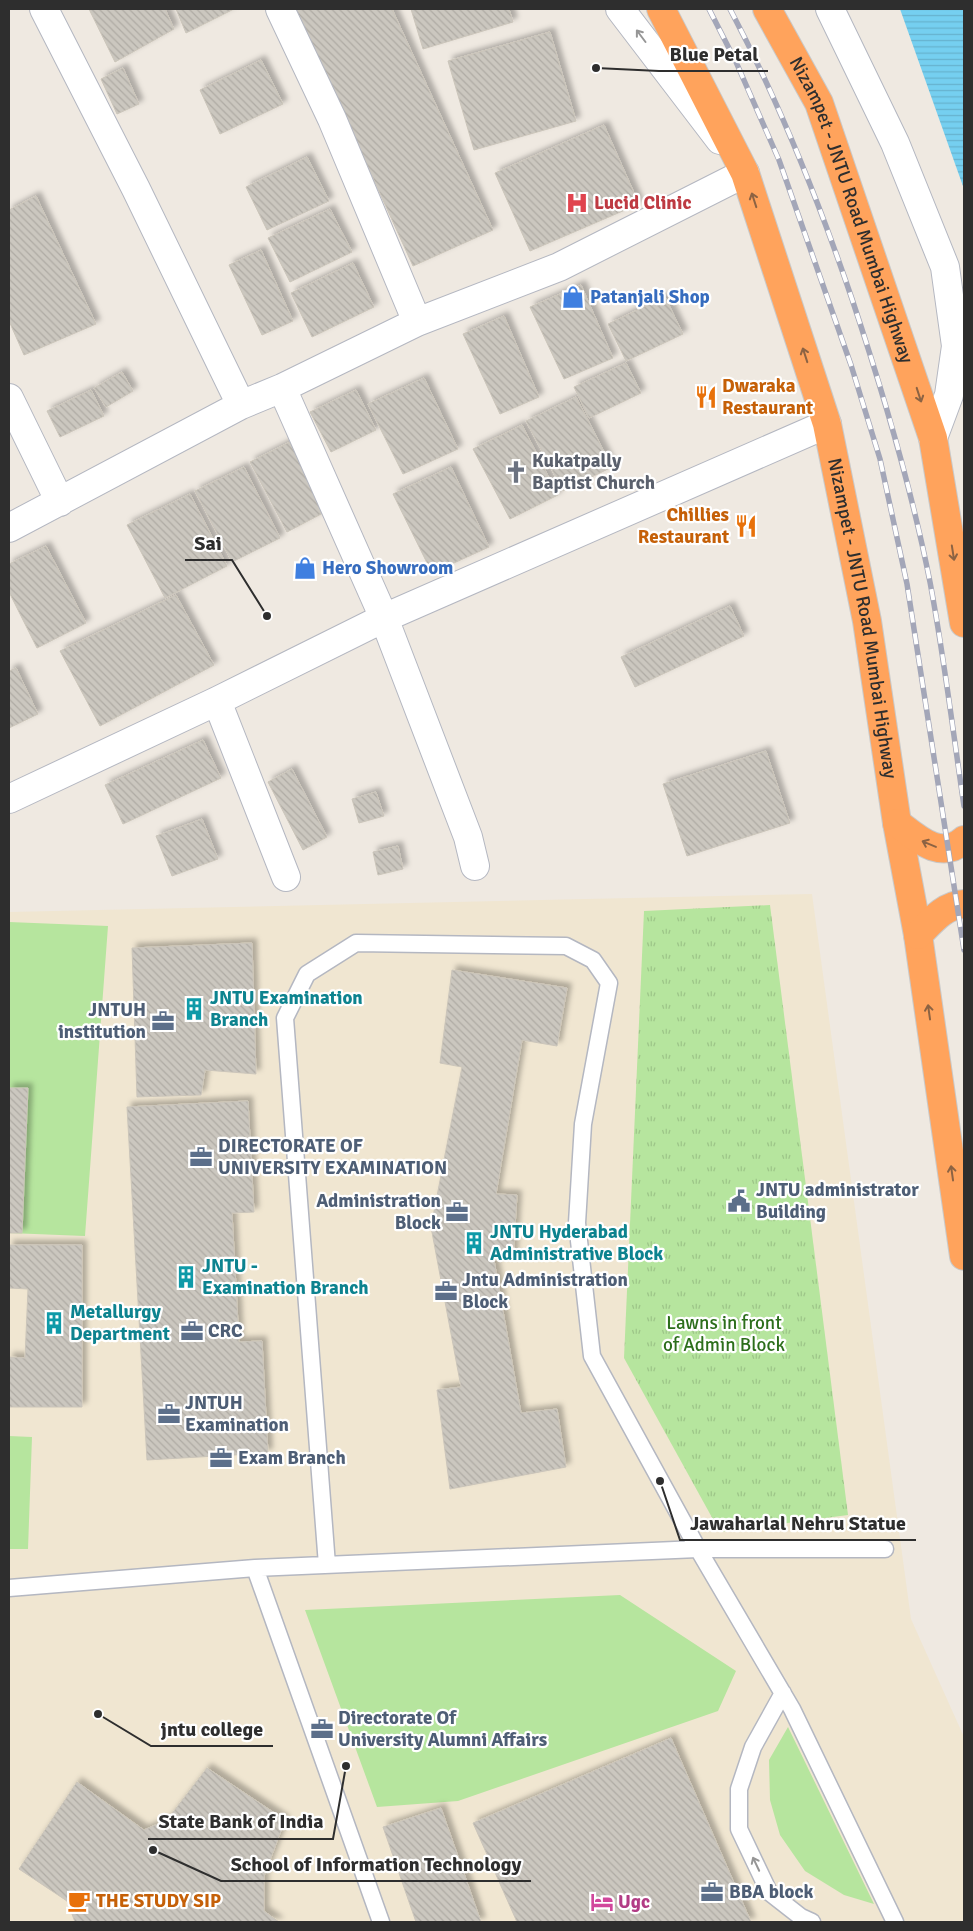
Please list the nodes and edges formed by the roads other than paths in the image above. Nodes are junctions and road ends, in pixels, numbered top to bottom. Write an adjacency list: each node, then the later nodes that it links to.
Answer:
1 (44, 9): 11 (street)
2 (280, 9): 8 (street)
3 (620, 9): 7 (street, one-way to 3)
4 (661, 9): 7 (highway, Nizampet - JNTU Road Mumbai Highway)
5 (767, 9): 13 (highway, Nizampet - JNTU Road Mumbai Highway, one-way to 13)
6 (830, 9): 13 (street)
7 (745, 173): 8 (street); 12 (highway, Nizampet - JNTU Road Mumbai Highway, one-way to 7)
8 (417, 322): 9 (street)
9 (282, 388): 11 (street); 16 (street)
10 (9, 398): 14 (street)
11 (241, 405): 14 (street)
12 (827, 424): 16 (street); 20 (highway, Nizampet - JNTU Road Mumbai Highway)
13 (934, 438): 17 (highway, Nizampet - JNTU Road Mumbai Highway, one-way to 17)
14 (60, 502): 15 (street)
15 (9, 528)
16 (384, 618): 18 (street); 22 (street)
17 (964, 623)
18 (218, 701): 19 (street); 23 (street)
19 (9, 800)
20 (897, 823): 21 (highway, one-way to 20); 25 (highway, Nizampet - JNTU Road Mumbai Highway)
21 (964, 840)
22 (474, 866)
23 (286, 877)
24 (964, 904): 25 (highway)
25 (918, 935): 26 (highway, Nizampet - JNTU Road Mumbai Highway, one-way to 25)
26 (964, 1256)
27 (698, 1549): 28 (lane); 29 (lane); 29 (lane); 32 (lane)
28 (885, 1549)
29 (327, 1565): 30 (lane)
30 (254, 1568): 31 (lane); 33 (lane)
31 (9, 1588)
32 (783, 1693): 34 (lane, one-way to 32); 35 (lane)
33 (381, 1922)
34 (812, 1922)
35 (895, 1922)

